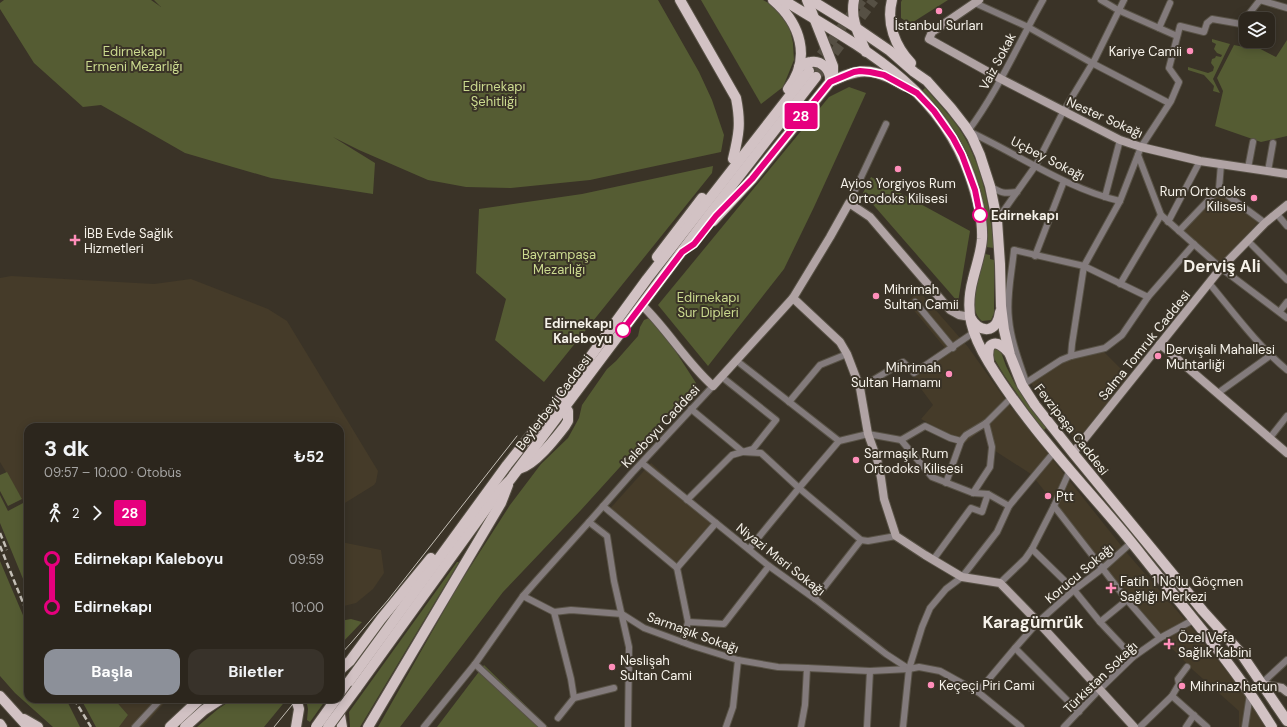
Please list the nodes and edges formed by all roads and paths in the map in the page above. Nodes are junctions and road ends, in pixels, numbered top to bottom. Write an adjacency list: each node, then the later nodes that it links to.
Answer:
1 (680, 0): 36 (main road)
2 (773, 0): 23 (main road)
3 (782, 0): 16 (main road, Fevzipaşa Caddesi)
4 (807, 0): 16 (main road)
5 (811, 0): 17 (main road, Fevzipaşa Caddesi)
6 (854, 0): 17 (main road)
7 (892, 0): 25 (main road)
8 (1043, 0): 18 (street, Vaiz Sokak)
9 (1101, 0): 15 (street)
10 (1124, 0): 15 (street)
11 (1260, 0): 14 (street); 20 (street)
12 (977, 1): 18 (street); 24 (street, Nester Sokağı)
13 (1170, 3): 19 (street)
14 (1287, 8)
15 (1118, 10): 19 (street); 22 (street)
16 (815, 20): 21 (main road, Fevzipaşa Caddesi); 26 (main road)
17 (855, 27): 21 (main road); 25 (main road, Fevzipaşa Caddesi)
18 (1028, 27): 22 (street); 24 (street, Vaiz Sokak)
19 (1159, 28): 20 (street)
20 (1177, 36): 28 (street)
21 (866, 52): 27 (main road, Fevzipaşa Caddesi)
22 (1092, 63): 28 (street); 29 (street)
23 (799, 67): 26 (main road); 36 (main road)
24 (1001, 79): 29 (street, Nester Sokağı); 31 (street, Vaiz Sokak)
25 (927, 81): 31 (main road, Fevzipaşa Caddesi)
26 (830, 82): 27 (main road); 60 (main road)
27 (917, 93): 75 (main road, Fevzipaşa Caddesi)
28 (1169, 103): 35 (street)
29 (1063, 112): 32 (street, Nester Sokağı); 39 (street)
30 (886, 124): 49 (street, Kaleboyu Caddesi)
31 (968, 131): 39 (street, Uçbey Sokağı); 44 (main road, Fevzipaşa Caddesi)
32 (1120, 140): 35 (street, Nester Sokağı); 47 (street)
33 (1253, 142): 40 (street)
34 (1273, 143): 41 (street)
35 (1139, 151): 37 (street, Nester Sokağı); 48 (street); 52 (street)
36 (733, 159): 64 (main road)
37 (1200, 161): 38 (street, Nester Sokağı); 54 (street)
38 (1221, 164): 40 (street, Nester Sokağı); 45 (street)
39 (1036, 165): 43 (street, Uçbey Sokağı); 46 (street)
40 (1248, 168): 41 (street, Nester Sokağı)
41 (1268, 171): 42 (street, Nester Sokağı)
42 (1287, 174)
43 (1064, 181): 47 (street, Uçbey Sokağı); 61 (street)
44 (990, 186): 46 (street); 53 (main road, Fevzipaşa Caddesi)
45 (1219, 189): 55 (street); 57 (street)
46 (1017, 192): 53 (street)
47 (1104, 197): 48 (street, Uçbey Sokağı)
48 (1120, 201): 62 (street)
49 (849, 203): 69 (street, Kaleboyu Caddesi); 75 (street)
50 (1287, 205): 51 (street, Salma Tomruk Caddesi)
51 (1276, 213): 55 (street, Salma Tomruk Caddesi); 56 (street)
52 (1161, 215): 54 (street); 67 (street)
53 (997, 220): 73 (main road, Fevzipaşa Caddesi)
54 (1168, 222): 57 (street)
55 (1265, 223): 58 (street, Salma Tomruk Caddesi)
56 (1287, 226)
57 (1179, 231): 59 (street)
58 (1248, 241): 63 (street, Salma Tomruk Caddesi); 65 (street)
59 (1194, 244): 63 (street); 68 (street)
60 (682, 252): 64 (main road, Beylerbeyi Caddesi); 72 (main road, Beylerbeyi Caddesi)
61 (1035, 256): 62 (street); 88 (street)
62 (1084, 266): 67 (street); 83 (street)
63 (1221, 268): 66 (street, Salma Tomruk Caddesi); 74 (street)
64 (648, 279): 94 (main road, Beylerbeyi Caddesi)
65 (1287, 280)
66 (1209, 283): 78 (street, Salma Tomruk Caddesi); 82 (street)
67 (1120, 284): 68 (street)
68 (1148, 297): 83 (street)
69 (792, 298): 80 (street); 84 (street, Kaleboyu Caddesi)
70 (914, 302): 79 (street)
71 (1287, 302): 74 (street)
72 (642, 305): 89 (street); 94 (main road, Beylerbeyi Caddesi)
73 (1001, 306): 75 (main road); 81 (main road, Fevzipaşa Caddesi)
74 (1280, 311): 76 (street)
75 (970, 317): 77 (main road, Fevzipaşa Caddesi)
76 (1287, 318)
77 (973, 333): 79 (street); 85 (main road, Fevzipaşa Caddesi)
78 (1160, 344): 91 (street); 106 (street, Salma Tomruk Caddesi)
79 (953, 348): 90 (street)
80 (847, 354): 90 (street); 93 (street)
81 (1010, 355): 85 (main road); 88 (main road, Fevzipaşa Caddesi)
82 (1271, 355): 86 (street); 91 (street)
83 (1071, 356): 88 (street)
84 (737, 361): 87 (street, Kaleboyu Caddesi); 93 (street)
85 (989, 362): 92 (main road, Fevzipaşa Caddesi)
86 (1287, 370)
87 (722, 377): 89 (street, Kaleboyu Caddesi); 105 (street)
88 (1024, 383): 106 (main road, Fevzipaşa Caddesi)
89 (713, 386): 95 (street, Kaleboyu Caddesi)
90 (860, 388): 98 (street)
91 (1218, 393): 100 (street)
92 (1012, 397): 97 (street); 99 (main road, Fevzipaşa Caddesi)
93 (789, 402): 102 (street)
94 (558, 406): 110 (main road, Beylerbeyi Caddesi); 119 (main road, Beylerbeyi Caddesi)
95 (691, 408): 105 (street); 108 (street, Kaleboyu Caddesi)
96 (1287, 416): 100 (street)
97 (986, 423): 103 (street); 113 (street)
98 (868, 434): 101 (street); 102 (street); 122 (street)
99 (1041, 435): 104 (main road, Fevzipaşa Caddesi); 106 (main road)
100 (1269, 439): 107 (street)
101 (901, 440): 103 (street); 111 (street)
102 (839, 441): 112 (street)
103 (961, 441): 111 (street)
104 (1055, 451): 109 (main road, Fevzipaşa Caddesi); 117 (street)
105 (743, 452): 112 (street); 115 (street)
106 (1073, 453): 137 (main road, Fevzipaşa Caddesi)
107 (1287, 453)
108 (642, 463): 115 (street, Niyazi Mısri Sokağı); 116 (street, Kaleboyu Caddesi)
109 (1070, 470): 118 (street); 124 (main road, Fevzipaşa Caddesi)
110 (510, 480): 157 (main road, Beylerbeyi Caddesi); 191 (main road)
111 (946, 483): 113 (street)
112 (799, 488): 123 (street); 125 (street)
113 (973, 493): 114 (street)
114 (988, 494): 117 (street); 127 (street)
115 (687, 500): 121 (street, Niyazi Mısri Sokağı)
116 (604, 506): 120 (street, Kaleboyu Caddesi); 129 (street)
117 (1009, 506): 131 (street)
118 (1054, 506): 126 (street); 130 (street)
119 (466, 521): 151 (main road); 157 (main road, Beylerbeyi Caddesi)
120 (590, 522): 134 (street, Kaleboyu Caddesi); 139 (street)
121 (716, 523): 125 (street, Niyazi Mısri Sokağı); 129 (street)
122 (896, 536): 123 (street); 127 (street)
123 (861, 540): 135 (street)
124 (1132, 542): 130 (street, Korucu Sokağı); 140 (main road, Fevzipaşa Caddesi)
125 (749, 549): 128 (street, Niyazi Mısri Sokağı)
126 (1032, 549): 132 (street); 133 (street)
127 (933, 560): 131 (street)
128 (769, 566): 135 (street, Niyazi Mısri Sokağı); 141 (street)
129 (677, 568): 141 (street)
130 (1103, 568): 133 (street, Korucu Sokağı); 136 (street)
131 (962, 577): 132 (street); 154 (street)
132 (1000, 583): 142 (street)
133 (1074, 590): 142 (street, Korucu Sokağı); 143 (street)
134 (523, 596): 138 (street); 150 (street, Kaleboyu Caddesi)
135 (815, 599): 154 (street, Niyazi Mısri Sokağı)
136 (1127, 600): 143 (street); 144 (street)
137 (1203, 611): 140 (main road); 156 (main road, Fevzipaşa Caddesi)
138 (554, 612): 139 (street, Sarmaşık Sokağı); 166 (street)
139 (622, 614): 145 (street, Sarmaşık Sokağı); 194 (street)
140 (1195, 619): 144 (street, Türkistan Sokağı); 163 (main road, Fevzipaşa Caddesi)
141 (688, 622): 145 (street)
142 (1038, 622): 146 (street, Korucu Sokağı); 159 (street)
143 (1100, 622): 147 (street)
144 (1160, 638): 147 (street, Türkistan Sokağı)
145 (683, 642): 148 (street, Sarmaşık Sokağı)
146 (1015, 648): 161 (street, Korucu Sokağı); 175 (street)
147 (1134, 656): 159 (street, Türkistan Sokağı)
148 (738, 660): 153 (street, Sarmaşık Sokağı); 195 (street)
149 (1287, 660): 156 (street)
150 (475, 664): 192 (street, Kaleboyu Caddesi); 193 (street)
151 (344, 666)
152 (1187, 667): 165 (street)
153 (807, 668): 155 (street, Sarmaşık Sokağı); 196 (street)
154 (909, 669): 155 (street, Sarmaşık Sokağı); 161 (street, Sarmaşık Sokağı); 198 (street)
155 (870, 671): 197 (street)
156 (1261, 684): 162 (street); 179 (main road, Fevzipaşa Caddesi)
157 (351, 687): 160 (main road, Beylerbeyi Caddesi); 167 (main road, Beylerbeyi Caddesi, bridge)
158 (614, 688): 166 (street)
159 (1100, 689): 175 (street, Türkistan Sokağı); 201 (street)
160 (344, 691)
161 (978, 692): 199 (street, Sarmaşık Sokağı)
162 (1287, 692)
163 (1250, 694): 205 (street); 206 (main road, Fevzipaşa Caddesi)
164 (0, 696): 177 (main road)
165 (1172, 696): 176 (street); 202 (street)
166 (574, 698): 178 (street)
167 (344, 699)
168 (157, 703): 184 (street)
169 (196, 703): 185 (main road)
170 (215, 703): 186 (main road)
171 (297, 703): 187 (main road)
172 (333, 703): 188 (main road, bridge)
173 (334, 703): 190 (main road)
174 (342, 703): 189 (main road, Beylerbeyi Caddesi, bridge)
175 (1079, 712): 200 (street, Türkistan Sokağı)
176 (1194, 715): 203 (street); 204 (street)
177 (20, 718): 182 (main road); 183 (main road)
178 (558, 718)
179 (1287, 721)
180 (0, 724): 181 (main road)
181 (2, 727)
182 (28, 727)
183 (38, 727)
184 (135, 727)
185 (170, 727)
186 (185, 727)
187 (296, 727)
188 (316, 727)
189 (328, 727)
190 (342, 727)
191 (368, 727)
192 (424, 727)
193 (543, 727)
194 (628, 727)
195 (726, 727)
196 (802, 727)
197 (867, 727)
198 (903, 727)
199 (1021, 727)
200 (1064, 727)
201 (1134, 727)
202 (1140, 727)
203 (1186, 727)
204 (1207, 727)
205 (1245, 727)
206 (1272, 727)

